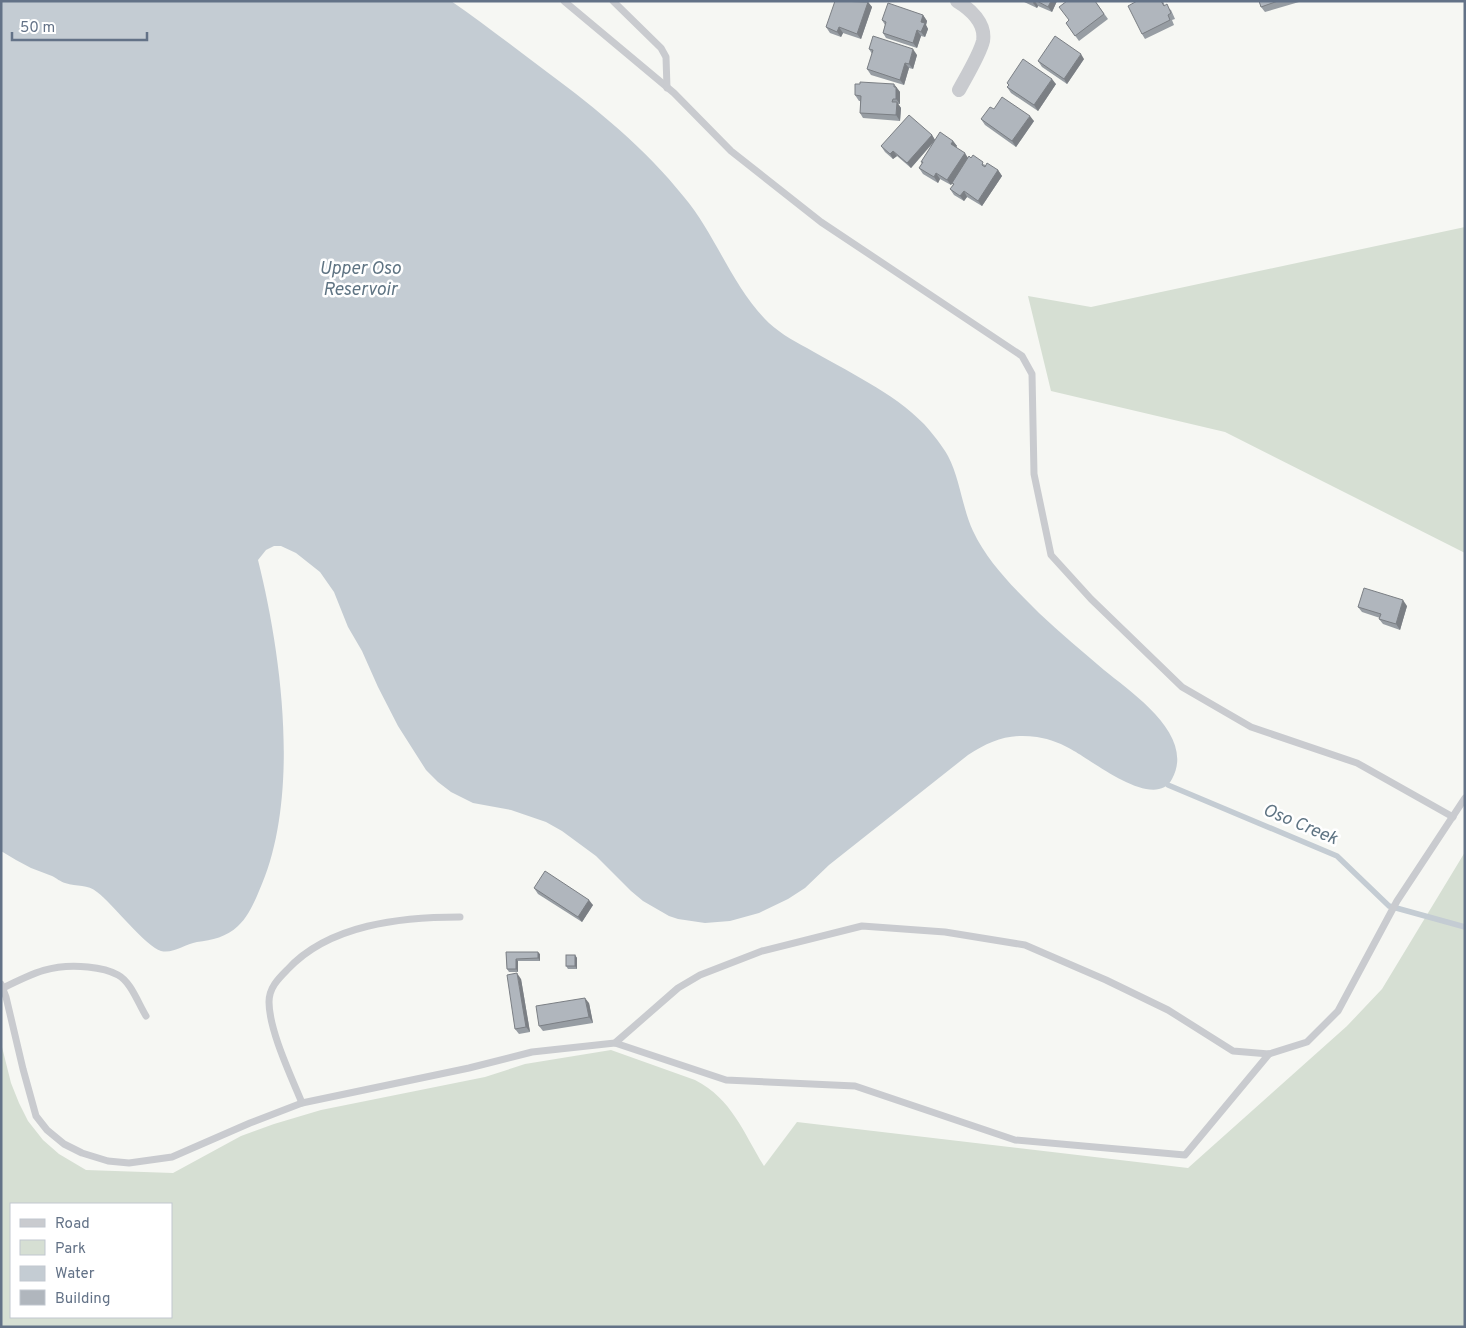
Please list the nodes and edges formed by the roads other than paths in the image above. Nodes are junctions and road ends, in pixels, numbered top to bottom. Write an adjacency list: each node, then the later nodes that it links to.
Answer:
1 (564, 1): 4 (lane)
2 (612, 1): 4 (lane)
3 (957, 1): 5 (street)
4 (667, 88): 7 (lane)
5 (959, 90)
6 (1465, 798): 7 (lane)
7 (1453, 817): 12 (lane)
8 (460, 917): 13 (lane)
9 (2, 986): 10 (lane); 13 (lane)
10 (146, 1016)
11 (615, 1043): 12 (lane); 12 (lane); 13 (lane)
12 (1269, 1054)
13 (302, 1103)

